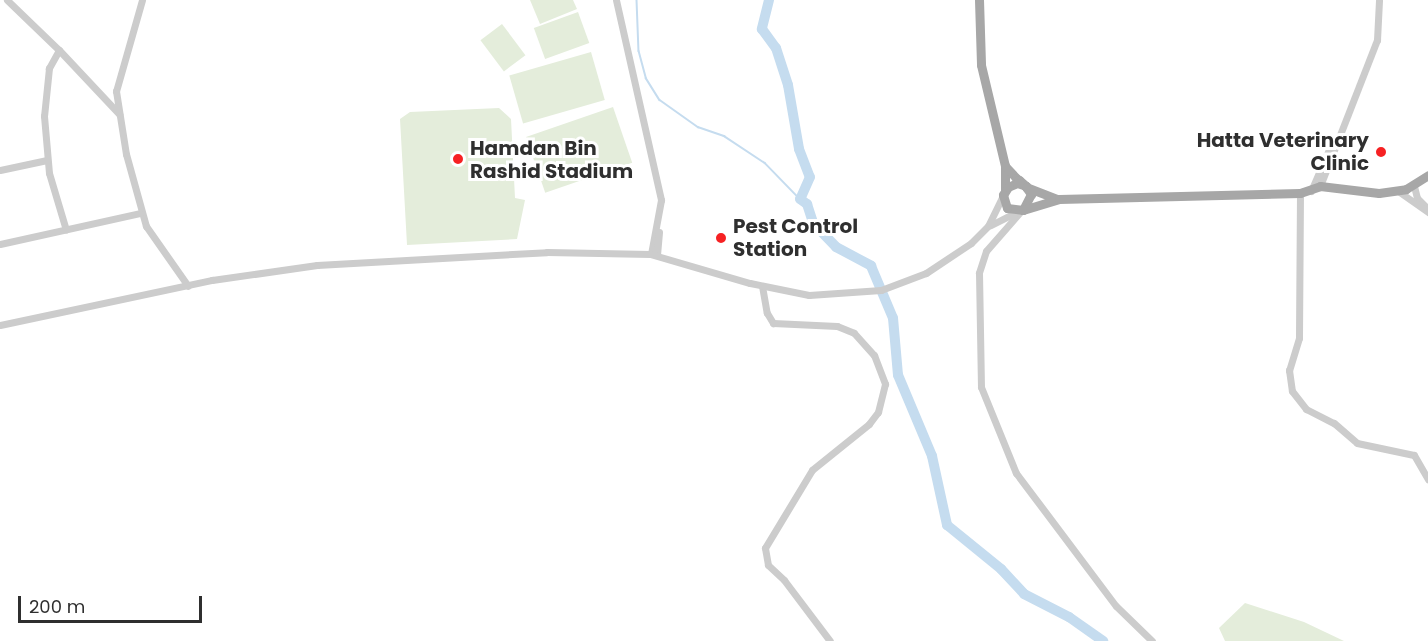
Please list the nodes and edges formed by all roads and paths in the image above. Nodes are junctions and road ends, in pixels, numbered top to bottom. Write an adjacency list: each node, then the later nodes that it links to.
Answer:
1 (7, 0): 6 (street)
2 (142, 0): 7 (street)
3 (616, 0): 27 (street)
4 (979, 0): 11 (main road)
5 (1379, 0): 16 (street)
6 (59, 50): 8 (street); 10 (street)
7 (119, 83): 8 (street); 9 (street)
8 (99, 91): 9 (street)
9 (120, 116): 23 (street)
10 (47, 160): 12 (street); 25 (street)
11 (1005, 166): 14 (main road); 18 (main road)
12 (0, 170)
13 (1428, 175): 15 (main road)
14 (1026, 186): 18 (main road); 20 (main road); 22 (main road)
15 (1414, 186): 17 (main road); 21 (street)
16 (1315, 189): 17 (main road); 19 (main road)
17 (1398, 191): 21 (street)
18 (1004, 193): 22 (main road); 24 (street)
19 (1300, 193): 20 (main road); 31 (street)
20 (1059, 199): 22 (main road)
21 (1428, 210)
22 (1021, 211): 24 (street); 33 (street)
23 (140, 213): 25 (street); 28 (street)
24 (988, 226): 29 (street)
25 (66, 230): 26 (street)
26 (0, 244)
27 (654, 255): 28 (street); 29 (street)
28 (188, 286): 30 (street)
29 (762, 286): 32 (street)
30 (0, 325)
31 (1428, 478)
32 (830, 641)
33 (1152, 641)

